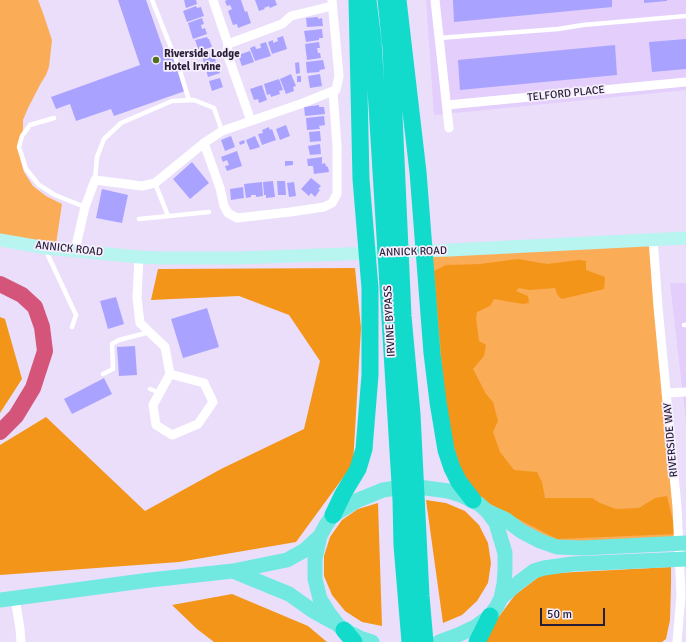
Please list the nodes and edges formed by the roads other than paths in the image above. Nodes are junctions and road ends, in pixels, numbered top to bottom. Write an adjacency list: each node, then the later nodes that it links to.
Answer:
1 (152, 0): 14 (lane)
2 (213, 0): 11 (street)
3 (357, 0): 43 (highway)
4 (368, 0): 55 (highway, IRVINE BYPASS)
5 (386, 0): 56 (highway, IRVINE BYPASS)
6 (398, 0): 41 (highway)
7 (435, 0): 10 (street)
8 (332, 3): 11 (street); 13 (street)
9 (686, 16): 10 (lane)
10 (439, 38): 15 (street)
11 (228, 44): 17 (street)
12 (686, 82): 15 (street, TELFORD PLACE)
13 (333, 91): 17 (street); 20 (street)
14 (189, 100): 19 (lane); 21 (lane)
15 (446, 105): 18 (street)
16 (54, 118): 23 (lane)
17 (251, 121): 19 (street)
18 (449, 128)
19 (222, 131): 20 (street)
20 (204, 143): 22 (street)
21 (94, 180): 22 (street); 23 (street)
22 (155, 183): 25 (lane)
23 (85, 207): 31 (street)
24 (209, 212): 25 (lane)
25 (168, 216): 26 (lane)
26 (139, 219)
27 (686, 238): 28 (main road, ANNICK ROAD)
28 (653, 239): 32 (main road, ANNICK ROAD); 40 (street, RIVERSIDE WAY)
29 (0, 240): 30 (main road, ANNICK ROAD)
30 (44, 247): 31 (main road, ANNICK ROAD); 33 (lane)
31 (75, 250): 32 (main road, ANNICK ROAD)
32 (139, 257): 34 (street)
33 (72, 327)
34 (150, 332): 35 (lane); 36 (street)
35 (103, 374)
36 (170, 374): 39 (street); 39 (street)
37 (150, 389): 39 (lane)
38 (686, 392): 40 (street)
39 (160, 393)
40 (666, 393): 59 (street, RIVERSIDE WAY)
41 (473, 500): 42 (main road); 43 (main road)
42 (488, 512): 45 (main road); 49 (main road)
43 (333, 515): 44 (main road)
44 (320, 536): 47 (main road); 52 (main road)
45 (686, 543)
46 (686, 559): 49 (main road)
47 (233, 571): 48 (main road); 52 (main road)
48 (15, 598): 50 (main road); 53 (street)
49 (501, 598): 51 (main road)
50 (0, 600)
51 (490, 616): 57 (main road); 58 (highway)
52 (345, 632): 54 (main road)
53 (20, 642)
54 (372, 642)
55 (410, 642)
56 (425, 642)
57 (439, 642)
58 (477, 642)
59 (676, 642)

